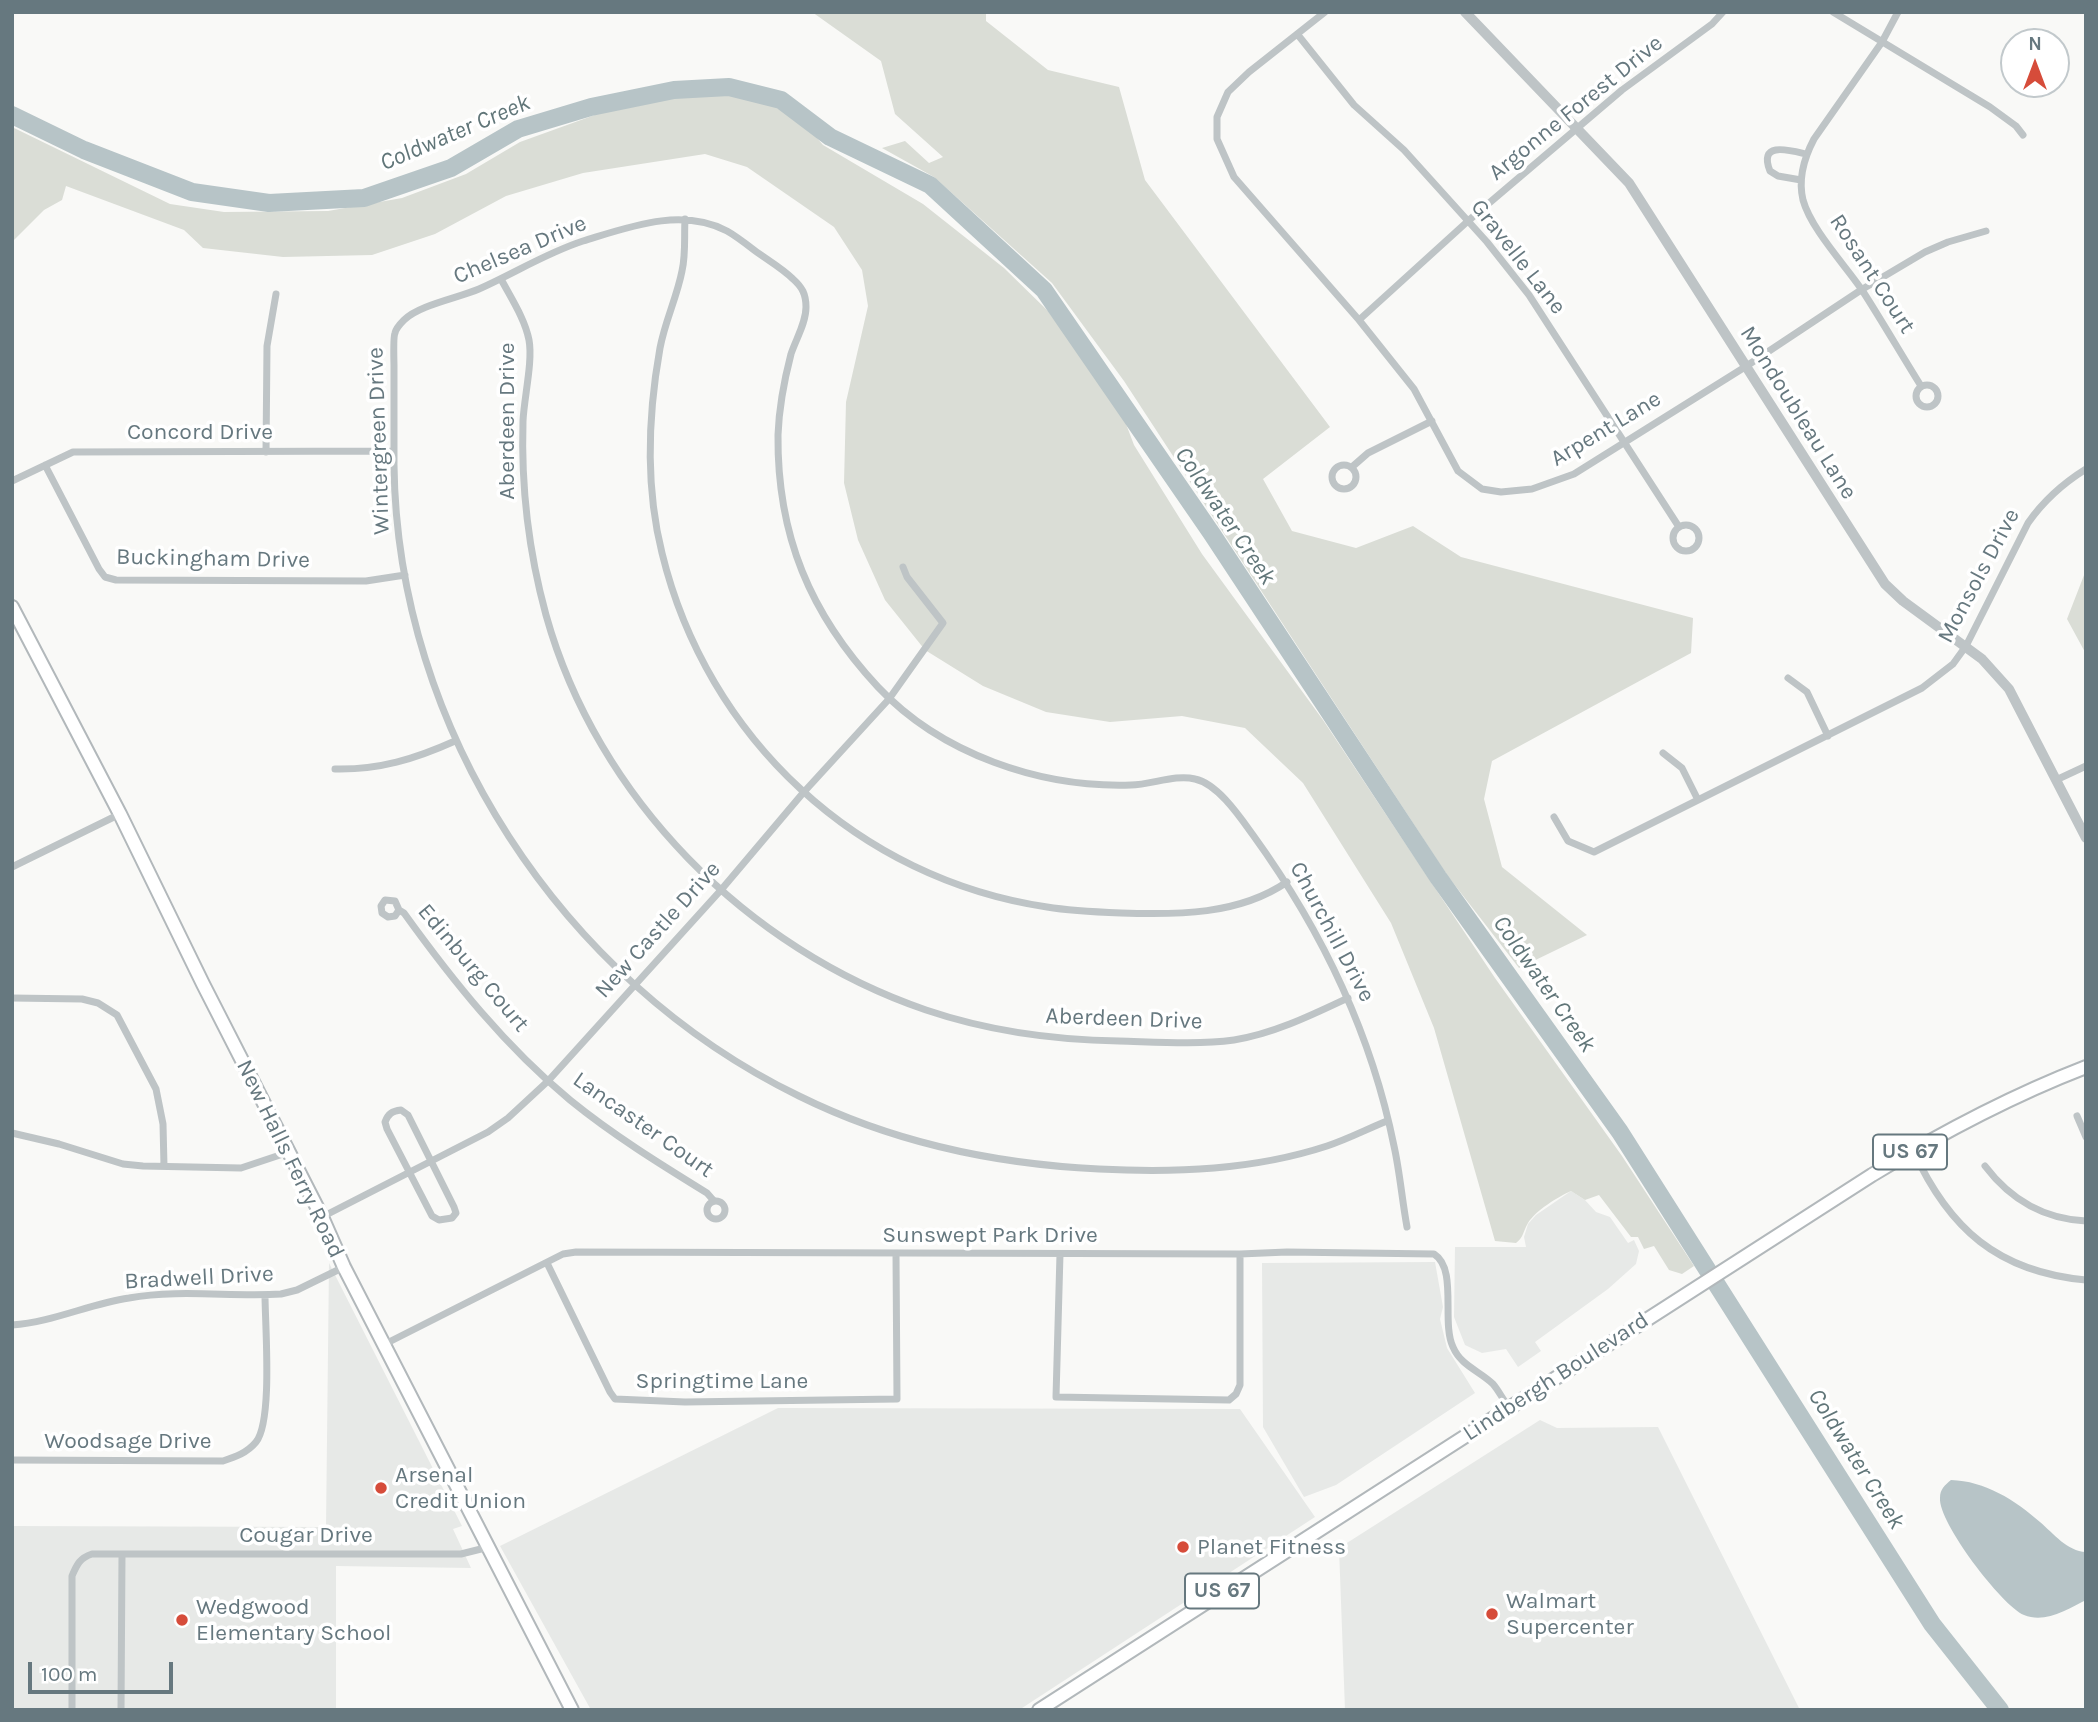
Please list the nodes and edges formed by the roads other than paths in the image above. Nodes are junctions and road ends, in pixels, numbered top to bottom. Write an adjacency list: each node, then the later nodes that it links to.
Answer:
1 (1325, 12): 6 (street)
2 (1465, 12): 8 (street, Mondoubleau Lane)
3 (1723, 12): 8 (street, Argonne Forest Drive)
4 (1833, 12): 7 (street)
5 (1898, 12): 7 (street, Rosant Court)
6 (1298, 35): 13 (street, Gravelle Lane); 19 (street, Arpent Lane)
7 (1882, 42): 9 (street); 10 (street, Rosant Court)
8 (1579, 128): 13 (street, Argonne Forest Drive); 21 (street, Mondoubleau Lane)
9 (2023, 135)
10 (1806, 155): 11 (street, Rosant Court); 11 (street)
11 (1801, 180): 16 (street, Rosant Court)
12 (685, 219): 15 (street, Chelsea Drive); 17 (street, Chelsea Drive); 44 (street)
13 (1468, 221): 19 (street, Argonne Forest Drive); 24 (street, Gravelle Lane)
14 (1986, 231): 16 (street, Arpent Lane)
15 (501, 279): 20 (street, Chelsea Drive); 51 (street, Aberdeen Drive)
16 (1861, 290): 21 (street, Arpent Lane); 22 (street, Rosant Court)
17 (804, 293): 37 (street, Churchill Drive)
18 (276, 294): 26 (street)
19 (1359, 320): 23 (street, Arpent Lane)
20 (399, 324): 25 (street, Wintergreen Drive)
21 (1745, 367): 24 (street, Arpent Lane); 35 (street, Mondoubleau Lane)
22 (1921, 386)
23 (1432, 421): 24 (street, Arpent Lane); 28 (street)
24 (1623, 443): 31 (street, Gravelle Lane)
25 (394, 451): 26 (street, Concord Drive); 33 (street, Wintergreen Drive)
26 (266, 452): 27 (street, Concord Drive)
27 (46, 465): 30 (street, Concord Drive); 33 (street, Buckingham Drive)
28 (1352, 467)
29 (2086, 469): 35 (street, Monsols Drive)
30 (12, 481)
31 (1679, 527)
32 (903, 567): 37 (street, New Castle Drive)
33 (405, 575): 39 (street, Wintergreen Drive)
34 (12, 607): 46 (main road, New Halls Ferry Road)
35 (1966, 646): 38 (street, Monsols Drive); 43 (street, Mondoubleau Lane)
36 (1788, 678): 38 (street)
37 (889, 699): 44 (street, New Castle Drive); 50 (street, Churchill Drive)
38 (1828, 736): 45 (street, Monsols Drive)
39 (455, 741): 42 (street); 53 (street, Wintergreen Drive)
40 (1663, 753): 45 (street)
41 (2086, 766): 43 (street)
42 (335, 769)
43 (2056, 780): 48 (street, Mondoubleau Lane)
44 (803, 793): 50 (street); 51 (street, New Castle Drive)
45 (1698, 800): 47 (street, Monsols Drive)
46 (120, 814): 49 (street); 63 (main road, New Halls Ferry Road)
47 (1554, 817)
48 (2086, 838)
49 (12, 867)
50 (1287, 882): 55 (street, Churchill Drive)
51 (720, 890): 53 (street, New Castle Drive); 55 (street, Aberdeen Drive)
52 (399, 911): 57 (street, Edinburg Court)
53 (635, 985): 57 (street, New Castle Drive); 59 (street, Wintergreen Drive)
54 (12, 998): 65 (street)
55 (1348, 998): 59 (street, Churchill Drive)
56 (2086, 1067): 62 (main road, Lindbergh Boulevard / US 67)
57 (548, 1081): 64 (street, New Castle Drive); 68 (street, Lancaster Court)
58 (2077, 1116): 61 (street)
59 (1387, 1121): 71 (street, Churchill Drive)
60 (12, 1133): 65 (street)
61 (2086, 1137)
62 (1913, 1150): 77 (street); 81 (main road, Lindbergh Boulevard / US 67)
63 (289, 1152): 65 (street); 69 (main road, New Halls Ferry Road)
64 (432, 1160): 67 (street, New Castle Drive); 67 (street); 67 (street)
65 (164, 1166)
66 (1985, 1166): 70 (street)
67 (408, 1171): 69 (street, New Castle Drive)
68 (714, 1201)
69 (322, 1217): 76 (main road, New Halls Ferry Road)
70 (2086, 1221)
71 (1407, 1227)
72 (896, 1254): 73 (street, Sunswept Park Drive); 75 (street, Sunswept Park Drive); 75 (street, Springtime Lane)
73 (1060, 1254): 74 (street, Sunswept Park Drive); 74 (street)
74 (1240, 1254): 81 (street, Sunswept Park Drive)
75 (547, 1263): 80 (street, Sunswept Park Drive)
76 (344, 1267): 78 (street, Bradwell Drive); 80 (main road, New Halls Ferry Road)
77 (2086, 1280)
78 (265, 1295): 79 (street, Bradwell Drive); 82 (street, Woodsage Drive)
79 (12, 1325)
80 (385, 1344): 83 (main road, New Halls Ferry Road)
81 (1508, 1407): 88 (main road, Lindbergh Boulevard / US 67)
82 (12, 1460)
83 (489, 1547): 84 (street, Cougar Drive); 87 (main road, New Halls Ferry Road)
84 (122, 1554): 85 (street, Cougar Drive); 86 (street)
85 (72, 1710)
86 (121, 1710)
87 (572, 1710)
88 (1040, 1710)

